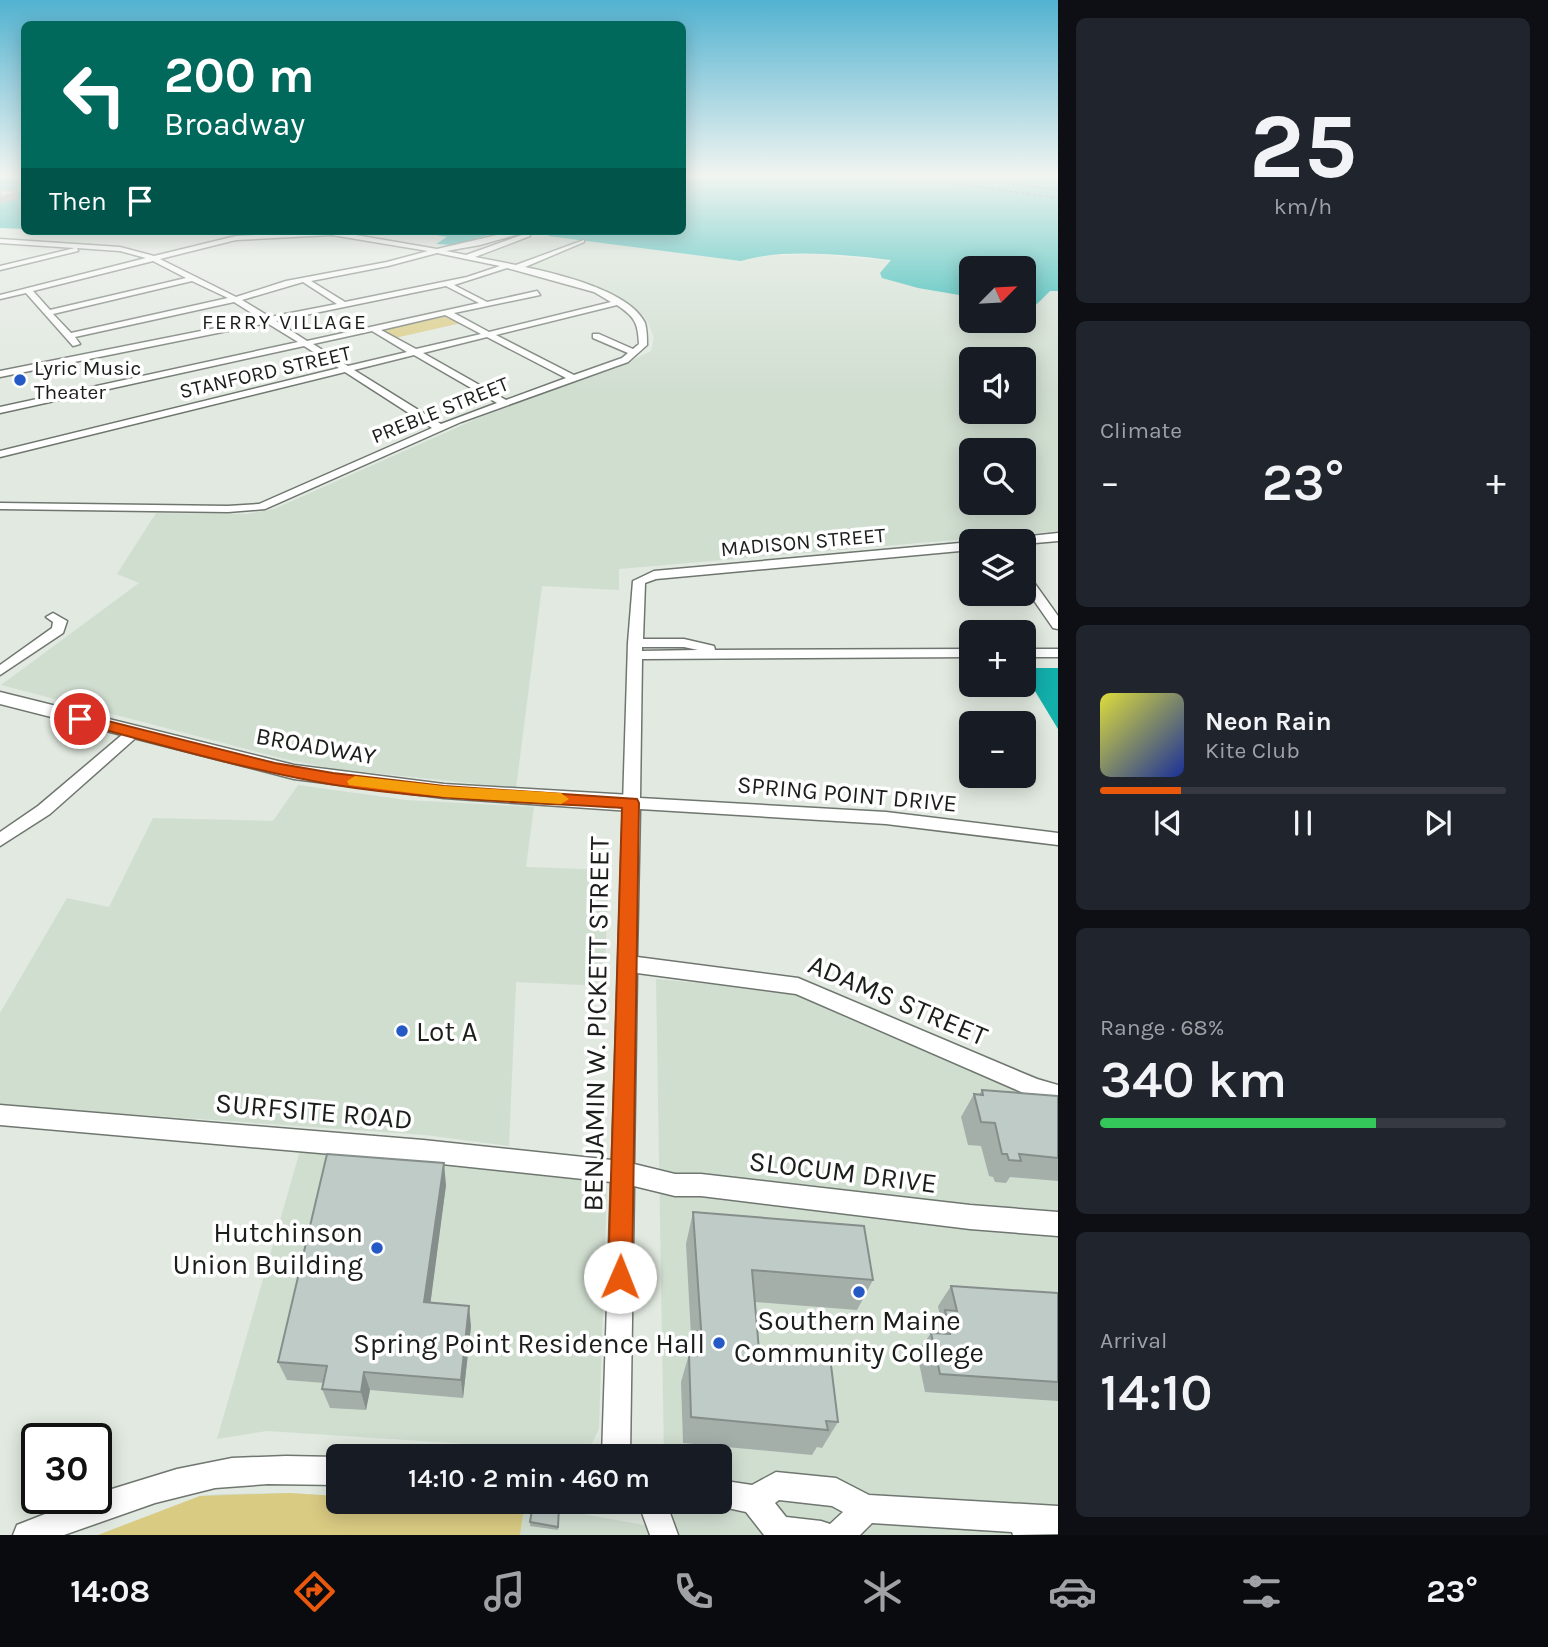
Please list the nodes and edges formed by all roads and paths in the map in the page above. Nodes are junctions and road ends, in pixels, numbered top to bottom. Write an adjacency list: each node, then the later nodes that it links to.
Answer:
1 (76, 249): 12 (street)
2 (112, 249): 9 (street)
3 (193, 249): 9 (street)
4 (423, 249): 8 (street)
5 (450, 249): 8 (street)
6 (491, 249): 10 (street)
7 (563, 249): 13 (street)
8 (437, 251): 10 (street); 15 (street)
9 (153, 258): 14 (street); 17 (street)
10 (466, 258): 11 (street)
11 (506, 266): 13 (street); 16 (street)
12 (0, 268)
13 (516, 268): 21 (street)
14 (195, 278): 20 (street); 24 (street)
15 (305, 280): 20 (street); 23 (street)
16 (447, 284): 22 (street); 23 (street)
17 (29, 290): 19 (street); 24 (street)
18 (537, 293): 22 (street)
19 (0, 298)
20 (236, 299): 26 (street); 29 (street)
21 (620, 302): 28 (street, STANFORD STREET); 33 (street)
22 (484, 303): 25 (street)
23 (344, 305): 26 (street)
24 (50, 312): 29 (street)
25 (445, 312): 27 (street); 28 (street)
26 (269, 320): 31 (street); 34 (street)
27 (372, 328): 31 (street); 32 (street)
28 (489, 335): 32 (street, STANFORD STREET); 37 (street)
29 (70, 336): 34 (street)
30 (596, 336): 33 (street)
31 (304, 343): 35 (street); 39 (street)
32 (417, 353): 35 (street, STANFORD STREET); 38 (street)
33 (636, 353): 37 (street, PREBLE STREET)
34 (87, 356): 36 (street)
35 (348, 370): 40 (street); 41 (street, STANFORD STREET)
36 (0, 374)
37 (573, 379): 38 (street, PREBLE STREET)
38 (505, 403): 40 (street, PREBLE STREET)
39 (0, 410)
40 (440, 428): 42 (street, PREBLE STREET)
41 (0, 454)
42 (0, 506)
43 (1058, 537): 44 (street)
44 (1036, 539)
45 (959, 546): 46 (street, MADISON STREET)
46 (639, 581): 50 (street, BENJAMIN W. PICKETT STREET)
47 (1036, 594): 49 (street)
48 (52, 617): 54 (street)
49 (1058, 625)
50 (635, 649): 51 (street); 57 (street, BENJAMIN W. PICKETT STREET)
51 (959, 653)
52 (1036, 653): 53 (street)
53 (1058, 653)
54 (0, 671)
55 (0, 698): 56 (street, BROADWAY)
56 (134, 732): 57 (street, BROADWAY); 58 (street)
57 (631, 803): 59 (street, SPRING POINT DRIVE); 60 (street, BENJAMIN W. PICKETT STREET)
58 (0, 839)
59 (1058, 839)
60 (628, 964): 61 (street, ADAMS STREET); 63 (street, BENJAMIN W. PICKETT STREET)
61 (1058, 1095)
62 (0, 1115): 63 (street, SURFSITE ROAD)
63 (622, 1172): 64 (street, SLOCUM DRIVE); 65 (street, BENJAMIN W. PICKETT STREET)
64 (1058, 1224)
65 (616, 1444)
66 (326, 1470): 73 (street)
67 (732, 1496): 68 (street)
68 (754, 1499): 69 (street); 75 (street)
69 (866, 1509): 72 (street); 76 (street)
70 (656, 1514): 74 (street)
71 (1058, 1520): 72 (street)
72 (1024, 1526)
73 (27, 1535)
74 (664, 1535)
75 (821, 1535)
76 (840, 1535)

